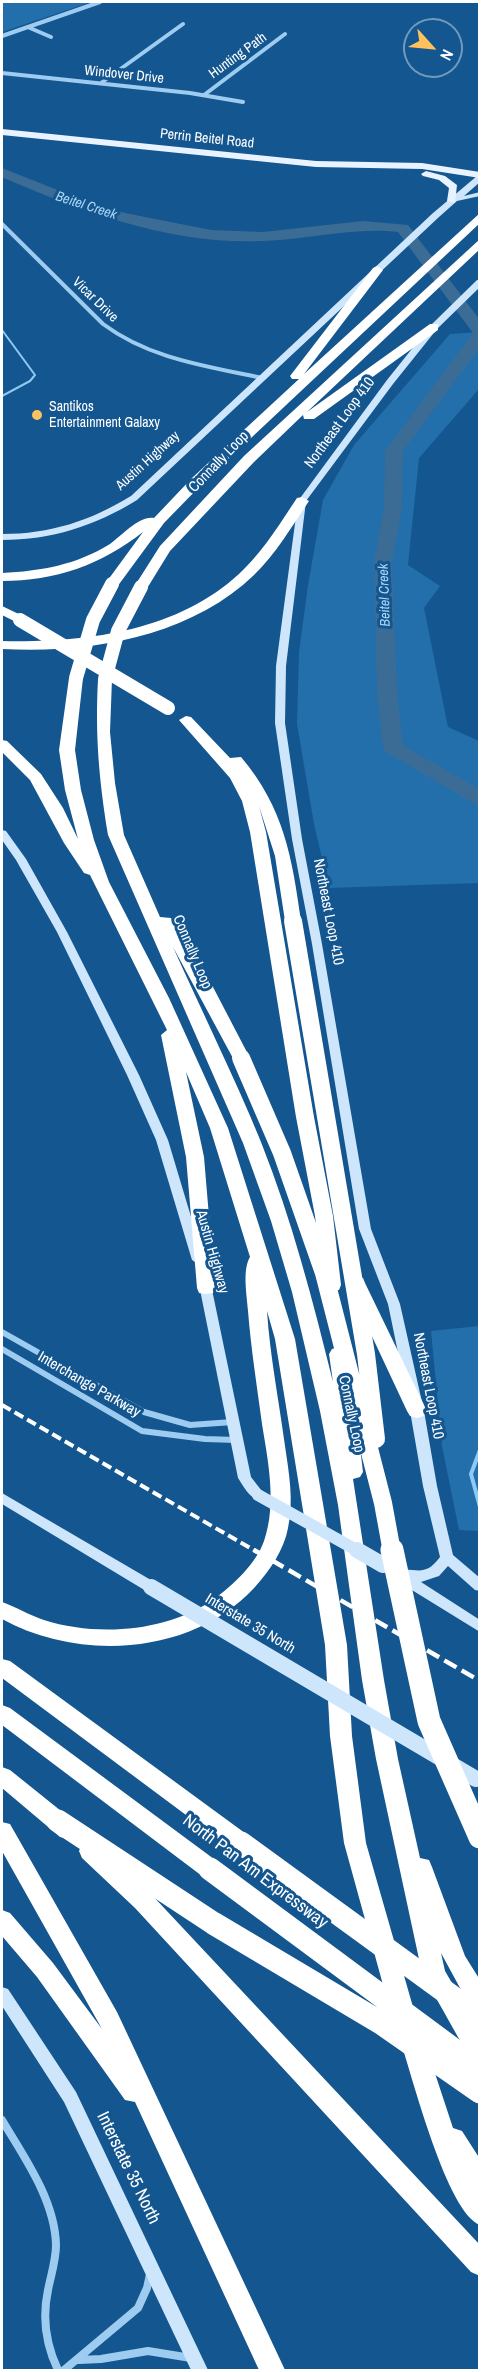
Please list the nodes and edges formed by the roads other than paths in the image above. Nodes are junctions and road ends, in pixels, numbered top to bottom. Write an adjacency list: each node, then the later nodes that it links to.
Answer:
1 (100, 2): 3 (street)
2 (183, 24): 8 (street)
3 (29, 27): 5 (street); 6 (street)
4 (285, 34): 9 (street, Hunting Path)
5 (2, 36)
6 (51, 37)
7 (2, 73): 8 (street, Windover Drive)
8 (100, 83): 9 (street, Windover Drive)
9 (204, 95): 10 (street, Windover Drive)
10 (243, 102)
11 (2, 132): 13 (main road, Perrin Beitel Road)
12 (480, 164): 13 (main road)
13 (417, 168): 14 (main road, Perrin Beitel Road); 16 (main road)
14 (478, 180): 16 (main road)
15 (480, 194): 16 (main road)
16 (452, 201): 20 (main road)
17 (480, 216): 24 (highway, Connally Loop)
18 (2, 224): 23 (street, Vicar Drive)
19 (480, 242): 25 (highway, Connally Loop)
20 (377, 270): 23 (main road); 24 (highway)
21 (480, 282): 22 (main road, Northeast Loop 410)
22 (434, 327): 25 (highway); 27 (main road, Northeast Loop 410)
23 (262, 378): 28 (main road, Austin Highway)
24 (257, 428): 26 (highway, Connally Loop)
25 (249, 459): 35 (highway, Connally Loop, bridge)
26 (197, 481): 29 (highway); 36 (highway, Connally Loop, bridge)
27 (302, 501): 31 (highway); 43 (main road, Northeast Loop 410)
28 (2, 537)
29 (2, 577)
30 (2, 610): 32 (highway, bridge)
31 (2, 645)
32 (186, 720): 38 (highway); 47 (highway, bridge)
33 (2, 744): 36 (highway)
34 (2, 833): 40 (main road, Austin Highway)
35 (134, 871): 47 (highway, bridge); 54 (highway, Connally Loop)
36 (111, 901): 37 (highway, Connally Loop)
37 (161, 998): 39 (highway, Connally Loop); 40 (highway)
38 (324, 1216): 43 (highway); 54 (highway)
39 (258, 1250): 51 (highway); 68 (highway, Connally Loop)
40 (206, 1288): 44 (main road, Austin Highway)
41 (2, 1332): 44 (street, Interchange Parkway)
42 (2, 1349): 45 (street, Interchange Parkway)
43 (417, 1411): 48 (main road, Northeast Loop 410)
44 (233, 1422): 45 (main road, Austin Highway)
45 (237, 1440): 49 (main road, Austin Highway, bridge)
46 (2, 1497): 57 (main road, Interstate 35 North, bridge)
47 (383, 1503): 61 (highway, bridge)
48 (447, 1557): 49 (main road, Austin Highway); 50 (main road)
49 (398, 1575): 52 (main road)
50 (480, 1586)
51 (6, 1611)
52 (480, 1627)
53 (2, 1666): 65 (highway, North Pan Am Expressway, bridge)
54 (373, 1680): 58 (highway, Connally Loop)
55 (2, 1714): 67 (highway, North Pan Am Expressway, bridge)
56 (2, 1776): 59 (highway)
57 (478, 1780)
58 (399, 1806): 64 (highway); 66 (highway)
59 (58, 1821): 69 (highway, bridge); 74 (highway, bridge)
60 (2, 1831): 71 (highway)
61 (480, 1837)
62 (2, 1920): 71 (highway)
63 (2, 1994): 75 (main road, Interstate 35 North)
64 (480, 2003)
65 (480, 2017)
66 (480, 2054)
67 (480, 2069)
68 (426, 2083): 72 (highway); 73 (highway)
69 (480, 2091)
70 (2, 2120): 78 (street)
71 (159, 2126): 80 (highway)
72 (480, 2182)
73 (480, 2214)
74 (480, 2264)
75 (151, 2265): 76 (street); 77 (main road, Interstate 35 North)
76 (79, 2360): 77 (street); 79 (street)
77 (197, 2364)
78 (58, 2370)
79 (64, 2370)
80 (272, 2370)

